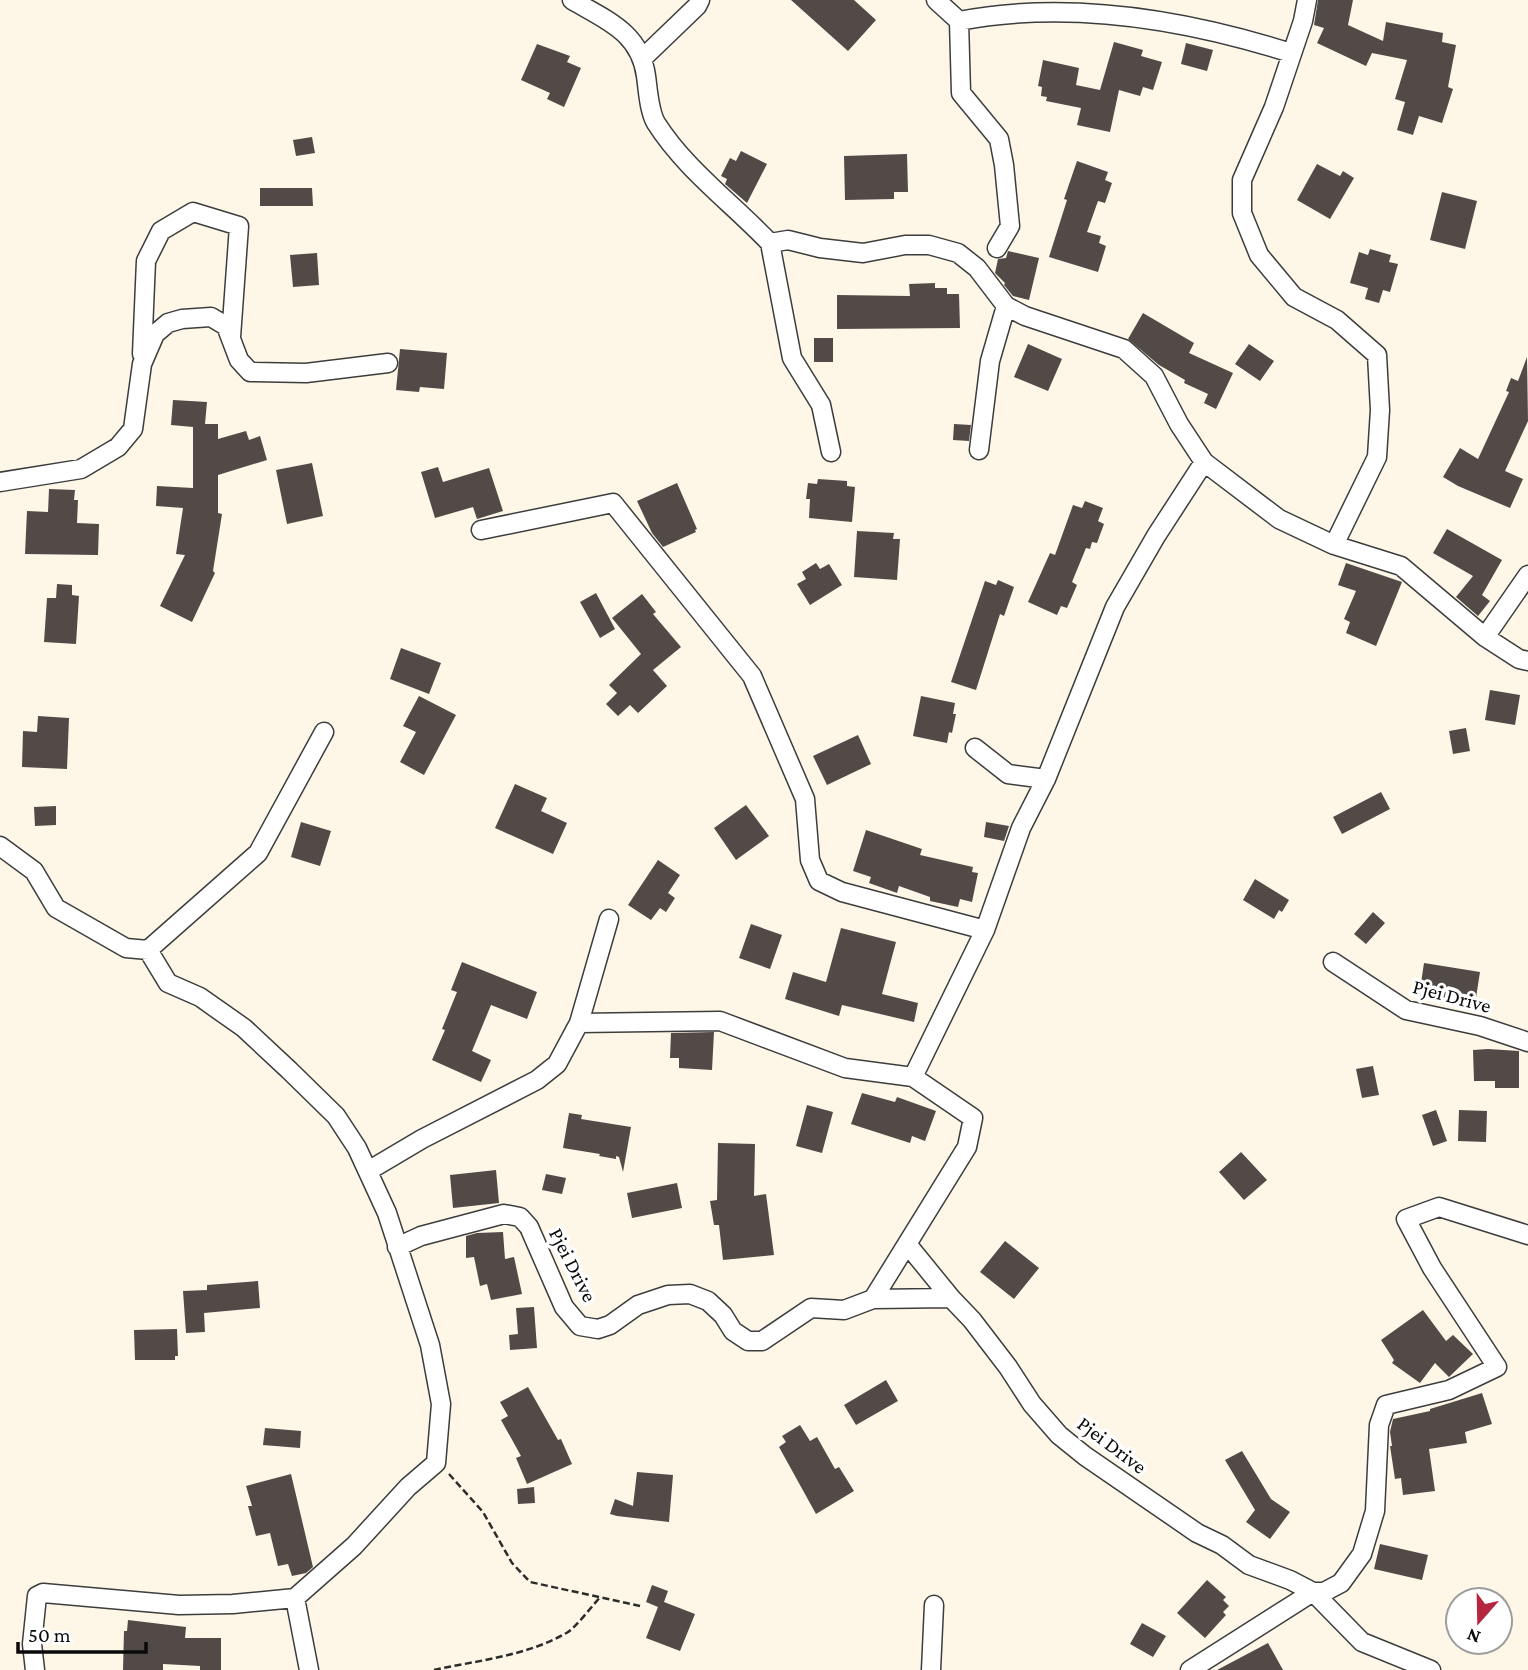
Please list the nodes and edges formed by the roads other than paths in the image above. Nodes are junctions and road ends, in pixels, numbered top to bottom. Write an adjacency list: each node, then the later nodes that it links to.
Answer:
1 (572, 0): 8 (street)
2 (699, 0): 8 (street)
3 (936, 0): 6 (street)
4 (1307, 0): 7 (street)
5 (1060, 5): 6 (street); 7 (street)
6 (959, 21): 10 (street)
7 (1292, 53): 20 (street)
8 (644, 57): 9 (street)
9 (770, 243): 11 (street); 16 (street)
10 (997, 248)
11 (1006, 306): 15 (street); 17 (street)
12 (231, 337): 13 (street); 14 (street); 14 (street)
13 (388, 363)
14 (142, 364): 18 (street)
15 (979, 450)
16 (831, 452)
17 (1205, 462): 20 (street); 26 (street)
18 (0, 482)
19 (481, 530): 29 (street)
20 (1334, 545): 22 (street)
21 (1528, 575): 22 (street)
22 (1485, 638): 23 (street)
23 (1528, 662)
24 (324, 732): 30 (street)
25 (975, 748): 26 (street)
26 (1046, 779): 29 (street)
27 (0, 846): 30 (street)
28 (609, 919): 32 (street)
29 (985, 930): 34 (street)
30 (148, 950): 35 (street)
31 (1333, 962): 33 (street, Pjei Drive)
32 (579, 1023): 34 (street); 35 (street)
33 (1528, 1042)
34 (913, 1077): 37 (street)
35 (368, 1171): 38 (street)
36 (1528, 1236): 41 (street)
37 (907, 1244): 39 (street); 40 (street)
38 (397, 1247): 40 (street, Pjei Drive); 42 (street)
39 (951, 1298): 40 (street, Pjei Drive); 41 (street, Pjei Drive)
40 (873, 1299)
41 (1313, 1592): 47 (street); 48 (street, Pjei Drive)
42 (295, 1598): 44 (street); 45 (street)
43 (934, 1605): 46 (street)
44 (35, 1670)
45 (309, 1670)
46 (931, 1670)
47 (1190, 1670)
48 (1431, 1670)

